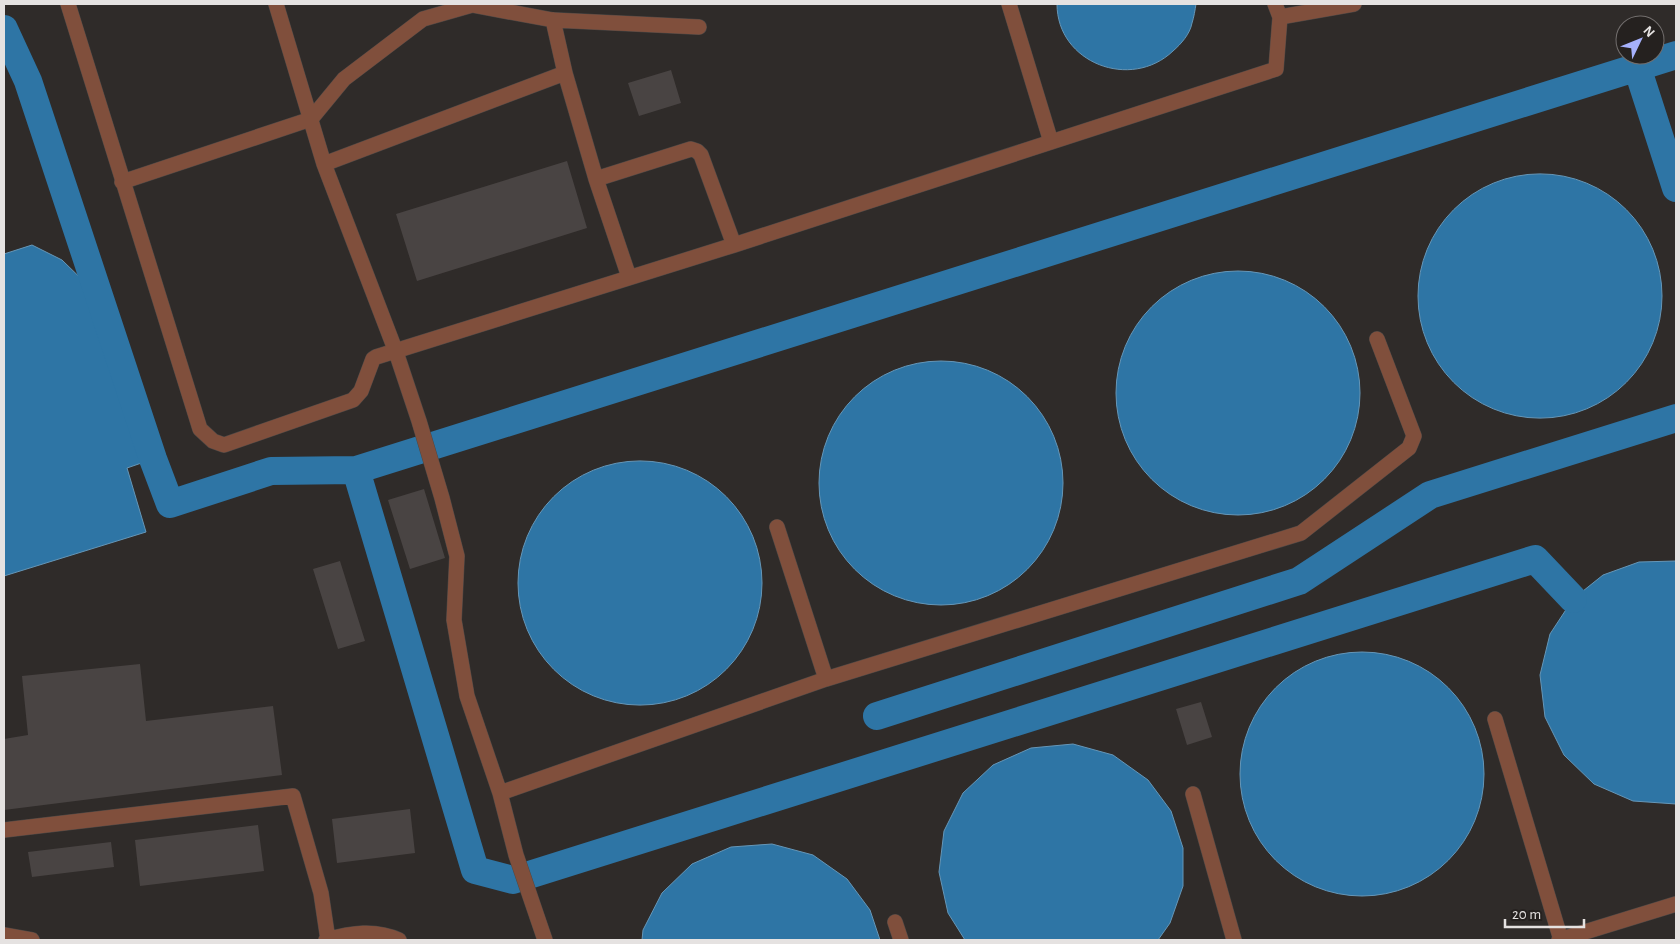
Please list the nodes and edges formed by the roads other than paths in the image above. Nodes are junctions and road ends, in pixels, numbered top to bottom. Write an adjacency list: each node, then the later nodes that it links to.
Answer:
1 (68, 4): 13 (street)
2 (276, 4): 9 (street)
3 (1009, 4): 10 (street)
4 (1354, 4): 5 (street)
5 (1278, 11): 10 (street)
6 (553, 20): 7 (street); 8 (street); 9 (street)
7 (699, 27)
8 (565, 72): 11 (street); 12 (street)
9 (311, 119): 11 (street); 13 (street)
10 (1051, 142): 14 (street)
11 (324, 164): 17 (street)
12 (596, 179): 14 (street); 15 (street)
13 (122, 182): 17 (street)
14 (734, 245): 15 (street)
15 (629, 277): 17 (street)
16 (1377, 339): 19 (street)
17 (396, 352): 21 (street)
18 (777, 527): 19 (street)
19 (826, 679): 21 (street)
20 (1495, 719): 33 (street)
21 (500, 793): 30 (street)
22 (1193, 794): 32 (street)
23 (4, 830): 28 (street)
24 (1676, 904): 33 (street)
25 (895, 922): 31 (street)
26 (4, 935): 27 (street)
27 (32, 940)
28 (327, 940): 29 (street)
29 (399, 940)
30 (545, 940)
31 (901, 940)
32 (1234, 940)
33 (1560, 940)

